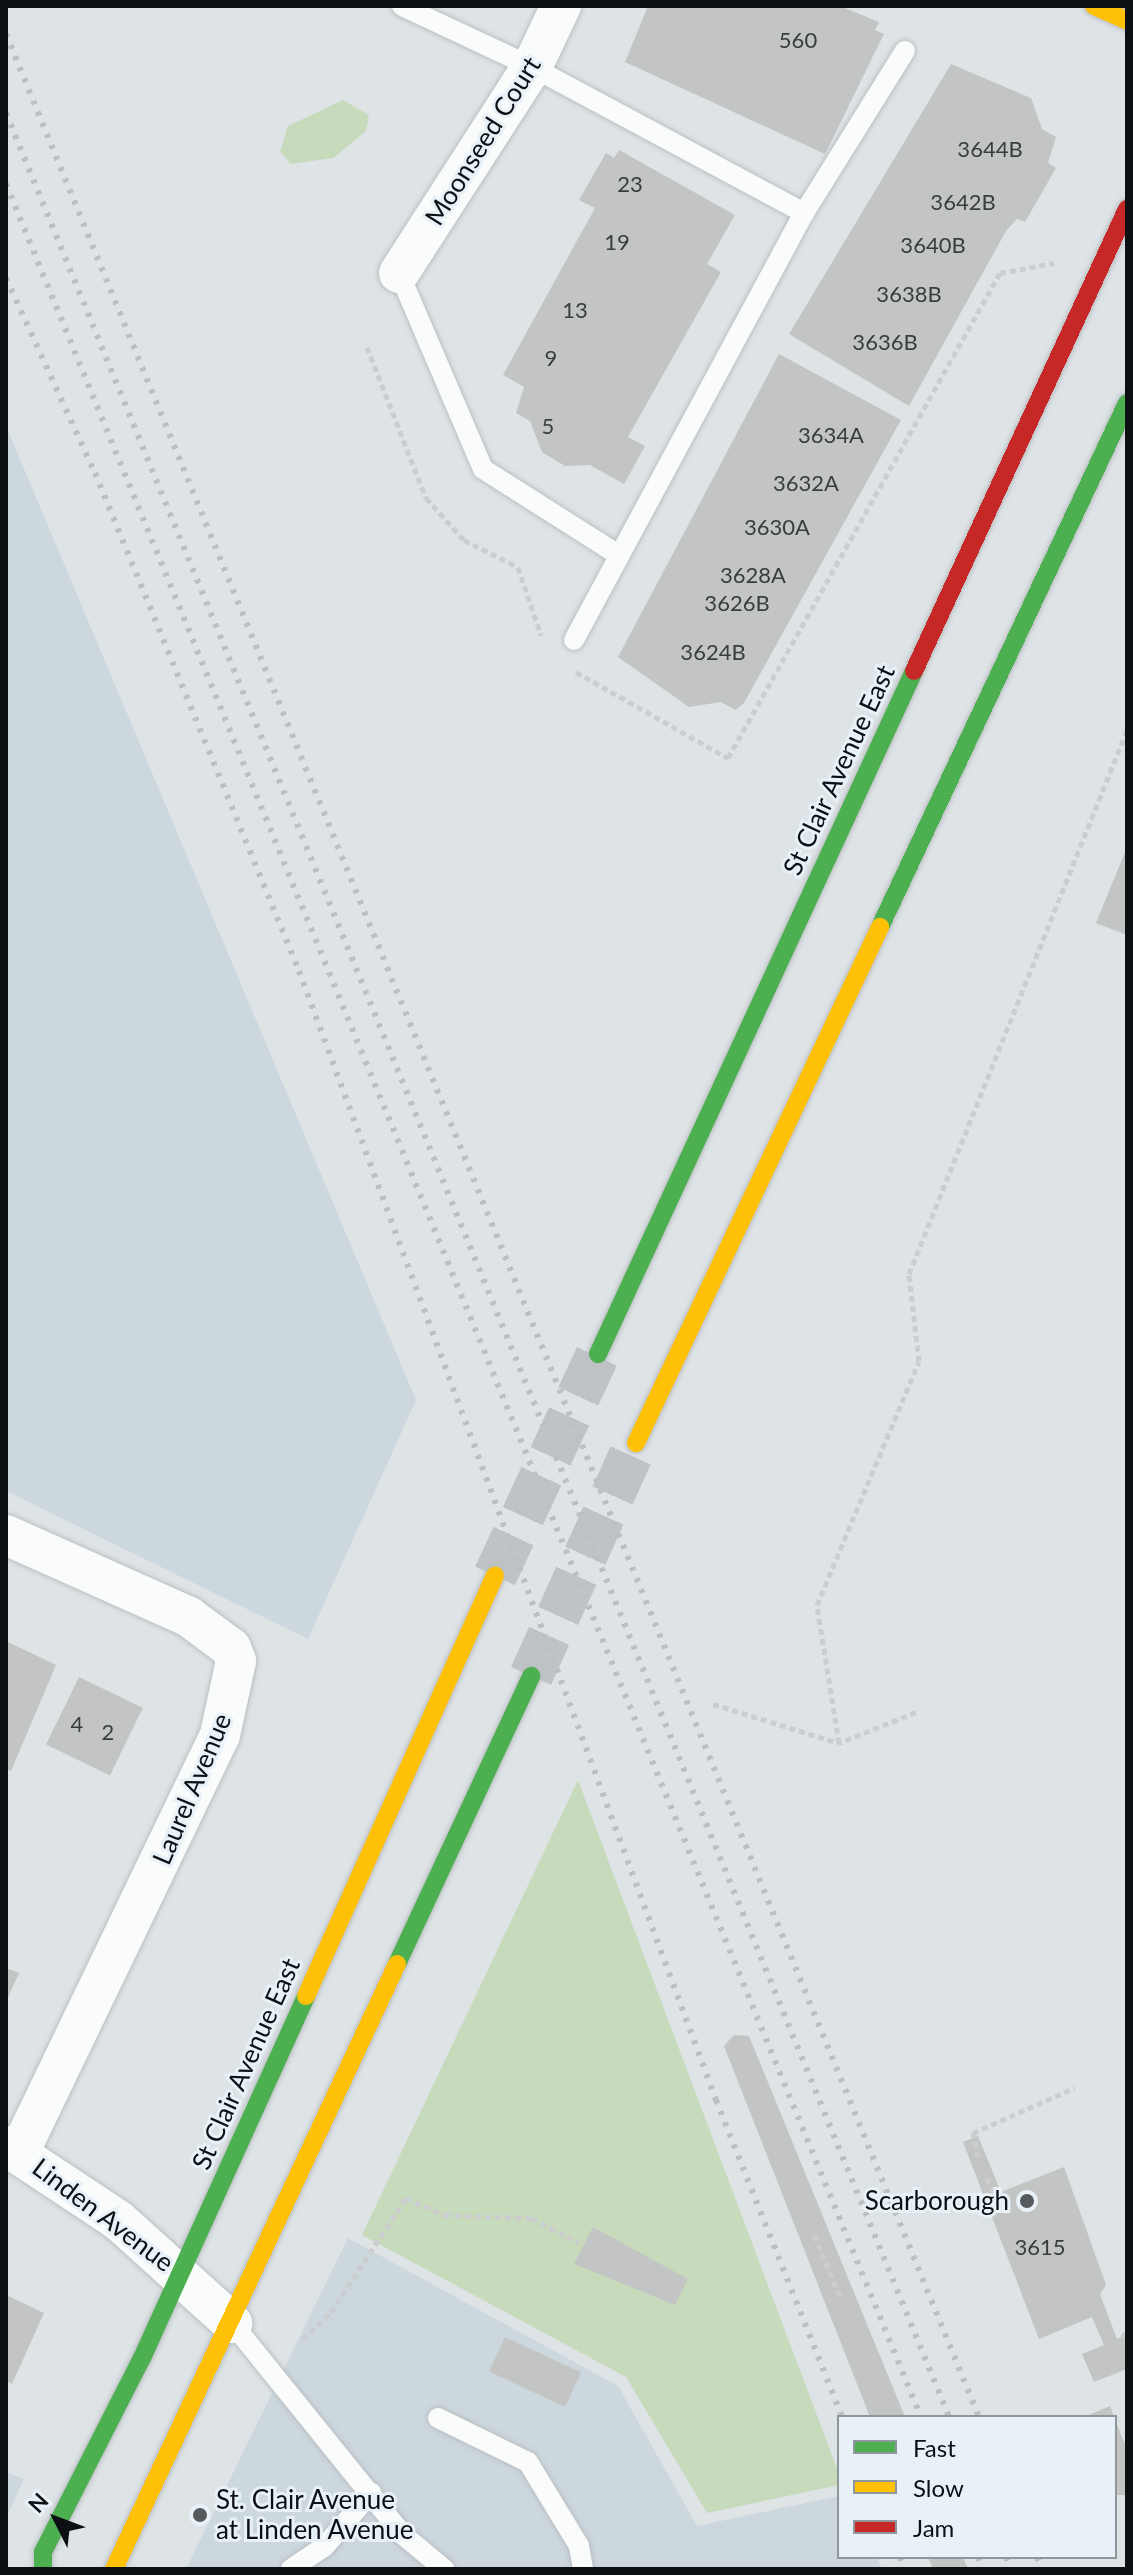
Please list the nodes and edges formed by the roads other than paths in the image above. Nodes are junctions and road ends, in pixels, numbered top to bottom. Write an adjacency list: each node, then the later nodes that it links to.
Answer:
1 (402, 6): 6 (lane)
2 (561, 6): 6 (street, Moonseed Court)
3 (1094, 6): 4 (main road)
4 (1127, 21)
5 (905, 51): 8 (lane)
6 (532, 67): 8 (lane); 9 (street, Moonseed Court)
7 (1127, 209): 13 (main road, St Clair Avenue East)
8 (804, 213): 11 (lane)
9 (399, 273): 11 (lane)
10 (1127, 403): 14 (main road)
11 (617, 554): 12 (lane)
12 (574, 640)
13 (598, 1354)
14 (636, 1443)
15 (6, 1535): 18 (street, Laurel Avenue)
16 (495, 1576): 19 (main road, St Clair Avenue East)
17 (531, 1676): 20 (main road)
18 (12, 2149): 19 (street, Linden Avenue)
19 (179, 2272): 20 (street, Linden Avenue); 23 (main road, St Clair Avenue East)
20 (232, 2323): 22 (lane); 24 (main road)
21 (438, 2418): 27 (lane)
22 (371, 2493): 25 (lane); 26 (lane)
23 (43, 2569)
24 (114, 2569)
25 (291, 2569)
26 (444, 2569)
27 (583, 2569)

